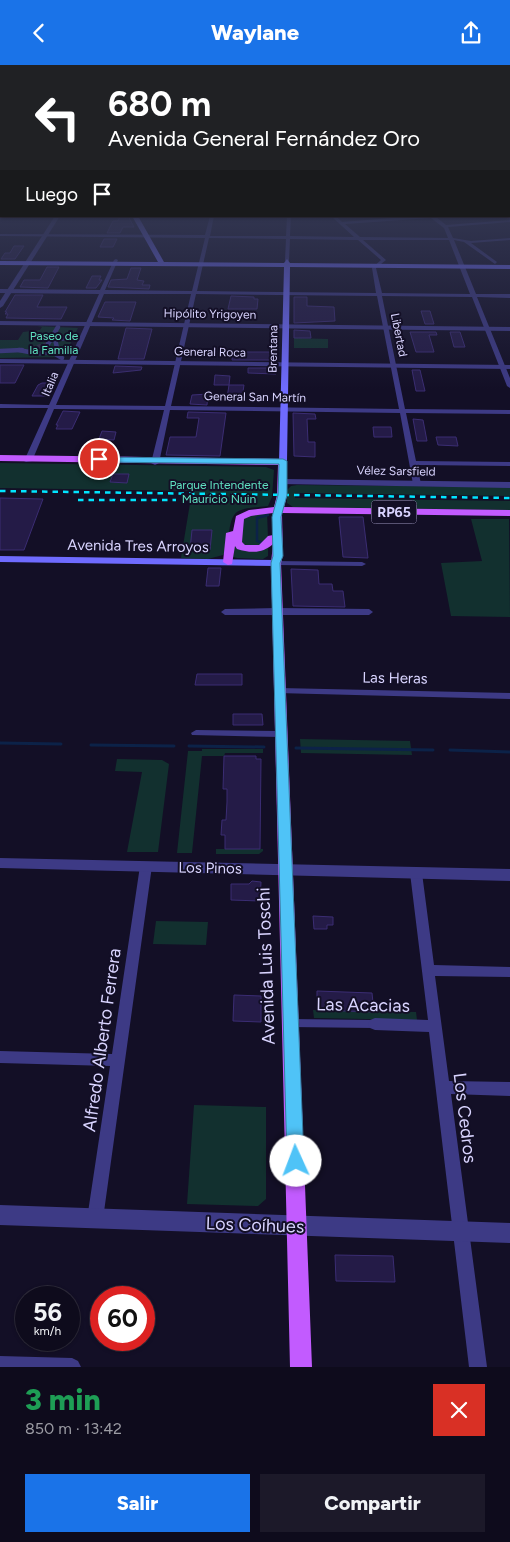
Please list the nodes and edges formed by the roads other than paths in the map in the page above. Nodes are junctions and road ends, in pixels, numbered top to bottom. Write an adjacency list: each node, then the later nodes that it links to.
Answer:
1 (25, 268): 8 (street)
2 (113, 268): 9 (street, Italia)
3 (200, 268): 10 (street)
4 (287, 268): 11 (main road, Brentana)
5 (375, 268): 12 (street, Libertad)
6 (462, 268): 13 (street)
7 (0, 291): 8 (street)
8 (10, 291): 9 (street); 15 (street)
9 (102, 292): 10 (street); 17 (street, Italia)
10 (194, 293): 11 (street); 18 (street)
11 (286, 293): 12 (street); 20 (main road, Brentana)
12 (380, 294): 13 (street); 21 (street, Libertad)
13 (473, 295): 14 (street); 22 (street)
14 (510, 296)
15 (0, 306)
16 (0, 323): 17 (street, Hipólito Yrigoyen)
17 (88, 324): 18 (street, Hipólito Yrigoyen); 32 (street, Italia)
18 (186, 325): 20 (street, Hipólito Yrigoyen); 33 (street)
19 (58, 327): 25 (street)
20 (286, 327): 21 (street, Hipólito Yrigoyen); 34 (main road, Brentana)
21 (386, 327): 22 (street, Hipólito Yrigoyen); 35 (street, Libertad)
22 (487, 329): 23 (street, Hipólito Yrigoyen); 36 (street)
23 (510, 329)
24 (73, 337): 25 (street)
25 (51, 341): 29 (street)
26 (31, 349): 27 (street)
27 (19, 350): 28 (street); 29 (street)
28 (0, 351)
29 (52, 352): 30 (street)
30 (62, 358)
31 (0, 361): 32 (street, General Roca)
32 (71, 362): 33 (street, General Roca); 39 (street, Italia)
33 (178, 363): 34 (street, General Roca); 40 (street)
34 (285, 364): 35 (street, General Roca); 41 (main road, Brentana)
35 (394, 365): 36 (street, General Roca); 42 (street, Libertad)
36 (506, 367): 37 (street)
37 (510, 386)
38 (0, 406): 39 (street, General San Martín)
39 (52, 406): 40 (street, General San Martín); 45 (street, Italia)
40 (168, 408): 41 (street, General San Martín); 46 (street)
41 (284, 409): 42 (street, General San Martín); 48 (main road, Brentana)
42 (402, 410): 43 (street, General San Martín); 47 (street, Libertad)
43 (510, 411)
44 (0, 459): 45 (main road)
45 (29, 460): 46 (main road)
46 (155, 461): 48 (main road); 48 (main road)
47 (413, 463): 49 (street); 51 (street, Libertad)
48 (280, 464): 50 (main road, Brentana); 53 (main road, Avenida Luis Toschi)
49 (510, 464)
50 (283, 482): 51 (street, Vélez Sarsfield); 53 (main road, Avenida Luis Toschi)
51 (417, 484): 52 (street, Vélez Sarsfield)
52 (510, 485)
53 (275, 510): 54 (main road, RP65); 55 (main road, Avenida Luis Toschi); 55 (main road, RP65); 57 (main road); 58 (main road, Avenida Luis Toschi)
54 (510, 513)
55 (272, 538): 58 (main road, Avenida Luis Toschi)
56 (0, 559): 57 (main road, Avenida Tres Arroyos)
57 (228, 562): 58 (main road, Avenida Tres Arroyos)
58 (276, 563): 59 (street); 61 (main road, Avenida Luis Toschi)
59 (362, 564)
60 (225, 612): 61 (street)
61 (277, 612): 62 (street); 63 (main road, Avenida Luis Toschi)
62 (369, 612)
63 (280, 691): 64 (street, Las Heras); 66 (main road, Avenida Luis Toschi)
64 (510, 695)
65 (196, 733): 66 (street)
66 (281, 734): 69 (main road, Avenida Luis Toschi)
67 (0, 863): 68 (street, Los Pinos)
68 (146, 867): 69 (street, Los Pinos); 78 (street, Alfredo Alberto Ferrera)
69 (286, 870): 70 (street, Los Pinos); 74 (main road, Avenida Luis Toschi)
70 (416, 873): 71 (street, Los Pinos); 72 (street, Los Cedros)
71 (510, 875)
72 (428, 971): 73 (street); 76 (street, Los Cedros)
73 (510, 973)
74 (291, 1023): 75 (street, Las Acacias); 83 (main road, Avenida Luis Toschi)
75 (375, 1025): 76 (street, Las Acacias)
76 (435, 1026): 79 (street, Los Cedros)
77 (0, 1057): 78 (street)
78 (118, 1060): 82 (street, Alfredo Alberto Ferrera)
79 (442, 1087): 80 (street); 84 (street, Los Cedros)
80 (510, 1089)
81 (0, 1215): 82 (street, Los Coíhues)
82 (95, 1219): 83 (street, Los Coíhues)
83 (298, 1227): 84 (street, Los Coíhues); 88 (main road, Avenida Luis Toschi)
84 (460, 1231): 85 (street, Los Coíhues); 89 (street, Los Cedros)
85 (510, 1233)
86 (0, 1365): 87 (street)
87 (72, 1367)
88 (301, 1367)
89 (478, 1367)

